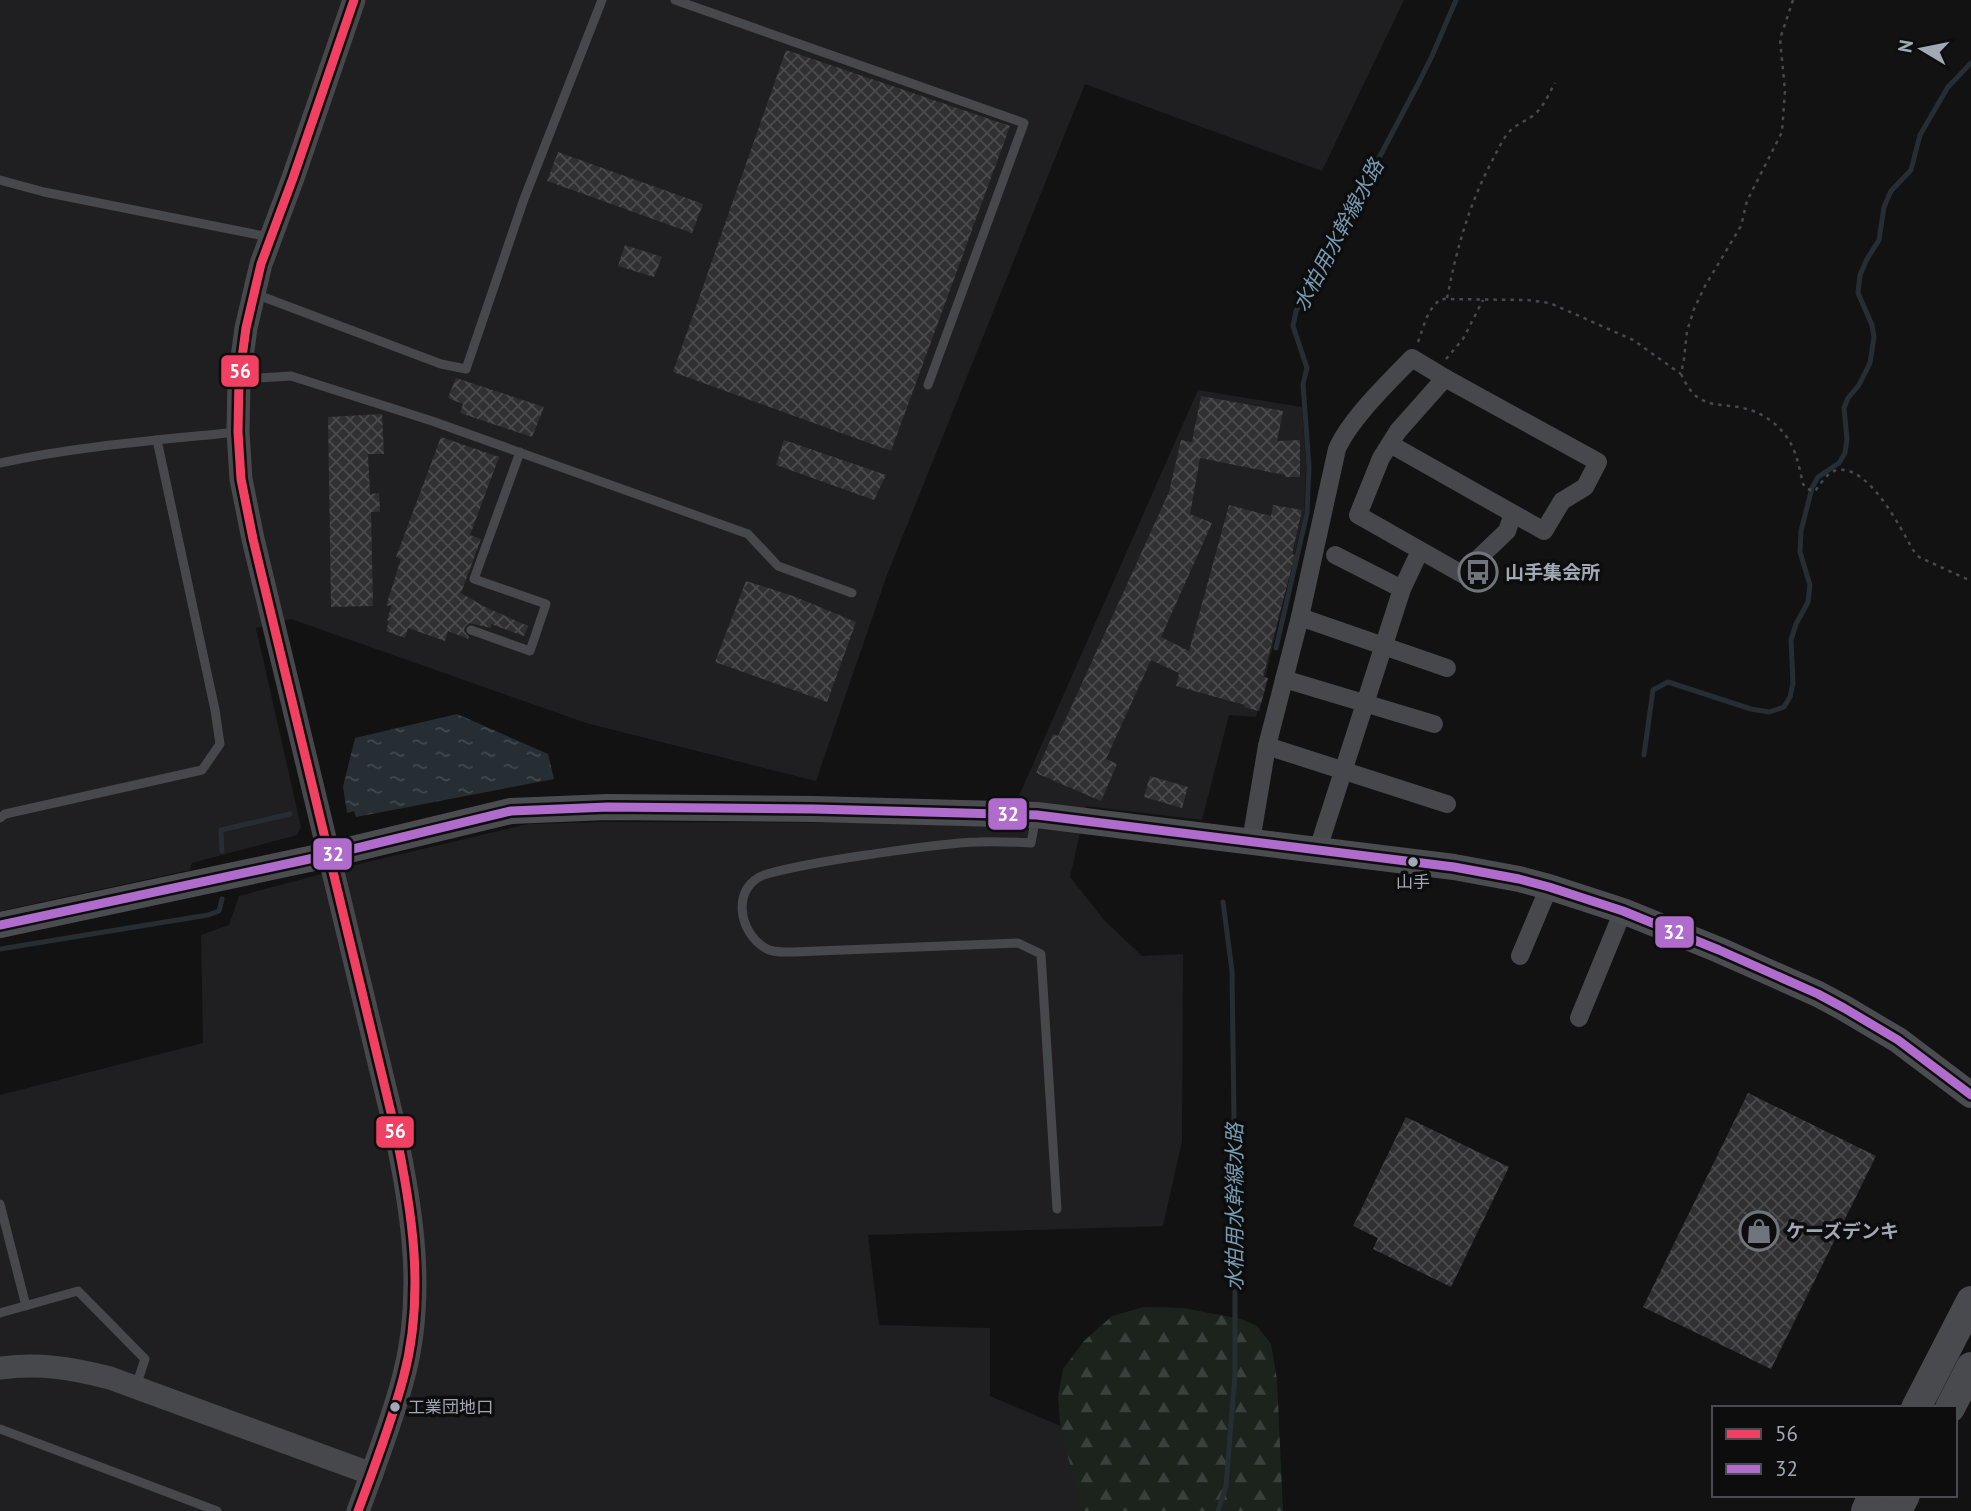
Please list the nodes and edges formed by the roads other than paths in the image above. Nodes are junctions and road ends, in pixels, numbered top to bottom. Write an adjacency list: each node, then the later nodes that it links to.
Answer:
1 (355, 0): 5 (street)
2 (602, 0): 6 (lane)
3 (675, 0): 9 (lane)
4 (0, 180): 5 (lane)
5 (271, 237): 6 (street)
6 (253, 296): 8 (street)
7 (1440, 375): 12 (street); 15 (street); 20 (street)
8 (239, 380): 10 (street); 13 (lane)
9 (928, 385)
10 (238, 432): 11 (lane); 34 (street)
11 (157, 440): 14 (lane); 31 (lane)
12 (1390, 444): 15 (street); 16 (street)
13 (520, 452): 19 (lane); 21 (lane)
14 (0, 463)
15 (1513, 514): 16 (street)
16 (1420, 551): 18 (street)
17 (1335, 555): 18 (street)
18 (1402, 589): 22 (street)
19 (852, 593)
20 (1300, 617): 22 (street); 24 (street)
21 (471, 630)
22 (1383, 646): 23 (street); 25 (street)
23 (1447, 668)
24 (1284, 680): 25 (street); 27 (street)
25 (1364, 705): 26 (street); 28 (street)
26 (1434, 724)
27 (1267, 746): 28 (street); 32 (street)
28 (1342, 770): 29 (street); 33 (street)
29 (1447, 804)
30 (1037, 815): 32 (main road); 34 (main road); 42 (lane)
31 (0, 818)
32 (1251, 841): 33 (main road)
33 (1318, 849): 35 (main road)
34 (328, 855): 37 (main road); 52 (street)
35 (1549, 887): 36 (main road); 38 (street)
36 (1623, 911): 39 (street); 40 (main road)
37 (0, 925)
38 (1520, 956)
39 (1579, 1018)
40 (1971, 1095)
41 (0, 1203): 44 (lane)
42 (1057, 1209)
43 (1971, 1301): 49 (highway)
44 (26, 1306): 45 (lane); 48 (lane)
45 (0, 1313)
46 (1971, 1367): 50 (highway)
47 (0, 1368): 48 (street)
48 (136, 1388): 52 (street)
49 (1917, 1406)
50 (1951, 1406)
51 (0, 1429): 53 (lane)
52 (372, 1474): 54 (street)
53 (217, 1511)
54 (358, 1511)

